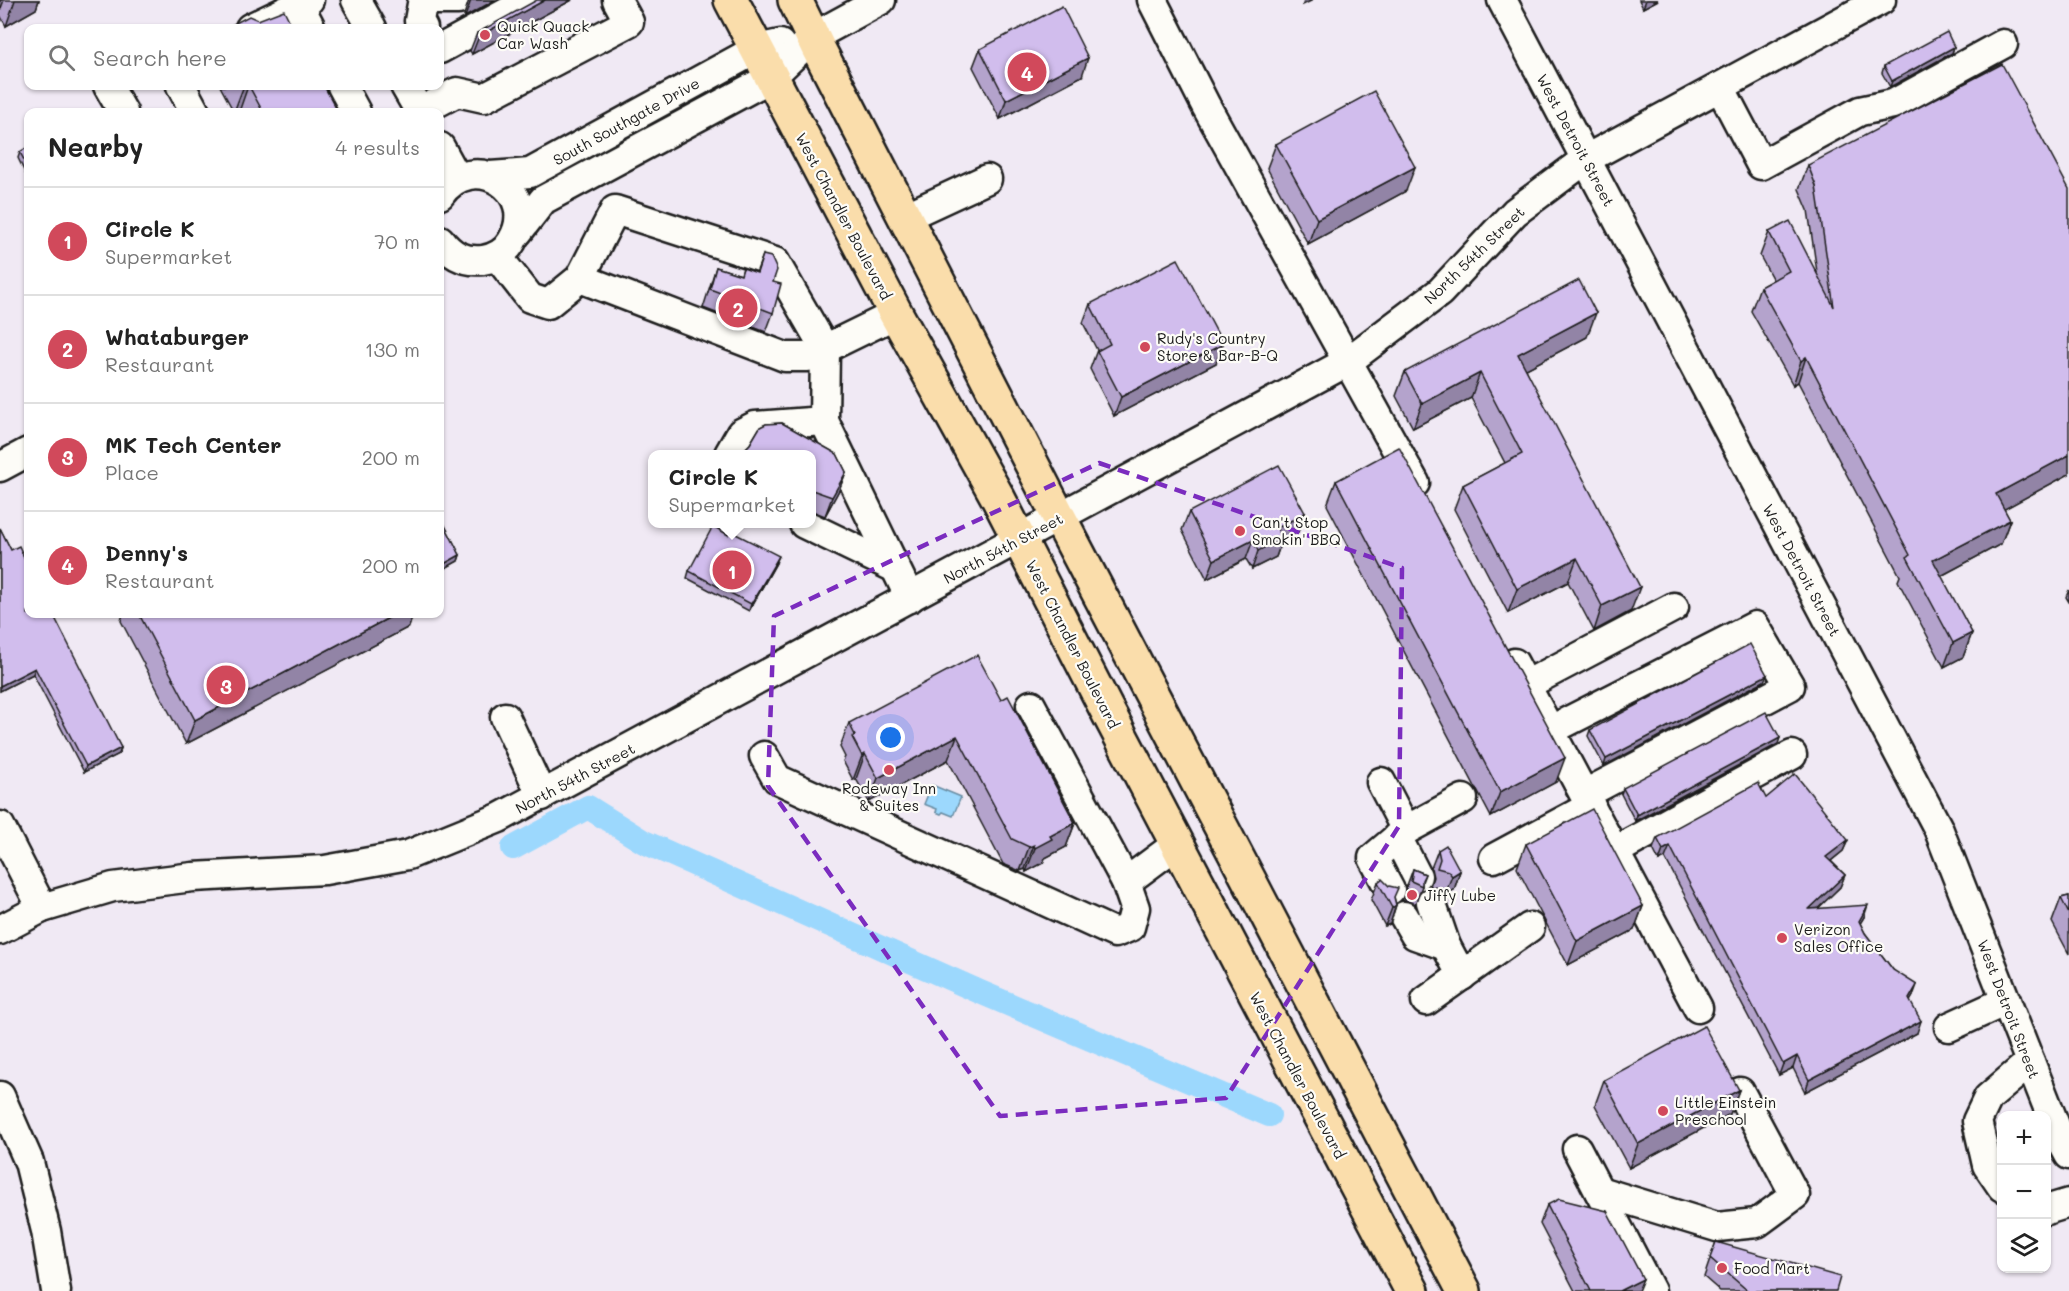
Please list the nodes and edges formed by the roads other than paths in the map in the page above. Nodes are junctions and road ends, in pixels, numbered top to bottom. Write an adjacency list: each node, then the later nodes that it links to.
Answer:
1 (356, 0): 14 (street)
2 (428, 0): 3 (street); 15 (street)
3 (458, 0)
4 (530, 0): 18 (street)
5 (731, 0): 19 (main road, West Chandler Boulevard)
6 (795, 0): 16 (main road)
7 (881, 0): 16 (street)
8 (1152, 0): 44 (street)
9 (1502, 0): 32 (street, West Detroit Street)
10 (1881, 0): 21 (street, North 54th Street)
11 (307, 11): 13 (street)
12 (623, 11): 26 (street)
13 (263, 24)
14 (370, 24)
15 (421, 24)
16 (813, 37): 19 (street); 37 (main road)
17 (2003, 44): 21 (street)
18 (444, 47)
19 (764, 64): 34 (street, South Southgate Drive); 38 (street, South Southgate Drive); 42 (main road, West Chandler Boulevard)
20 (444, 68): 26 (street)
21 (1720, 87): 32 (street, North 54th Street)
22 (110, 90): 27 (street)
23 (183, 90): 28 (street)
24 (344, 90): 29 (street)
25 (407, 90): 30 (street)
26 (457, 92): 31 (street)
27 (121, 108)
28 (193, 108)
29 (354, 108)
30 (417, 108)
31 (427, 108)
32 (1586, 159): 44 (street, North 54th Street); 81 (street, West Detroit Street)
33 (444, 166): 36 (street)
34 (490, 176): 36 (street, South Southgate Drive); 38 (street)
35 (987, 179): 37 (street)
36 (448, 186)
37 (905, 217): 50 (main road)
38 (518, 232): 40 (street, South Southgate Drive)
39 (444, 246): 40 (street)
40 (497, 256): 41 (street)
41 (580, 278): 43 (street); 43 (street)
42 (896, 314): 43 (street); 52 (main road, West Chandler Boulevard)
43 (825, 349): 45 (street)
44 (1347, 362): 49 (street); 50 (street, North 54th Street)
45 (824, 422): 46 (street); 53 (street)
46 (731, 450)
47 (24, 454): 48 (street)
48 (0, 467)
49 (1430, 510)
50 (1059, 517): 52 (street, North 54th Street); 84 (main road)
51 (812, 528): 53 (street)
52 (1020, 540): 54 (street, North 54th Street); 69 (main road, West Chandler Boulevard)
53 (895, 568): 54 (street)
54 (910, 598): 64 (street, North 54th Street)
55 (1674, 607): 57 (street)
56 (1503, 644): 57 (street)
57 (1526, 685): 60 (street)
58 (1032, 705): 72 (street)
59 (504, 717): 64 (street)
60 (1551, 730): 66 (street); 66 (street)
61 (1792, 755): 70 (street)
62 (764, 756): 72 (street)
63 (1381, 782): 68 (street)
64 (542, 796): 74 (street, North 54th Street)
65 (1463, 799): 68 (street)
66 (1588, 800): 70 (street); 71 (street)
67 (0, 826): 74 (street)
68 (1396, 838): 73 (street)
69 (1177, 844): 72 (street); 78 (main road, West Chandler Boulevard)
70 (1615, 851): 82 (street)
71 (1494, 858)
72 (1126, 882)
73 (1404, 883)
74 (42, 908): 77 (street, North 54th Street)
75 (1418, 909): 79 (street)
76 (1530, 927): 79 (street)
77 (0, 930)
78 (1233, 951): 84 (main road); 95 (main road, West Chandler Boulevard)
79 (1462, 976): 80 (street)
80 (1426, 1001)
81 (2006, 1001): 83 (street); 85 (street, West Detroit Street)
82 (1698, 1008)
83 (1949, 1027)
84 (1343, 1059): 96 (main road)
85 (2030, 1062): 89 (street, West Detroit Street); 90 (street)
86 (1740, 1092): 91 (street)
87 (0, 1096): 94 (street)
88 (1577, 1149): 91 (street)
89 (2069, 1155)
90 (1997, 1181)
91 (1599, 1191): 97 (street)
92 (2069, 1203): 93 (street)
93 (2051, 1208)
94 (56, 1291)
95 (1412, 1291)
96 (1464, 1291)
97 (1651, 1291)

